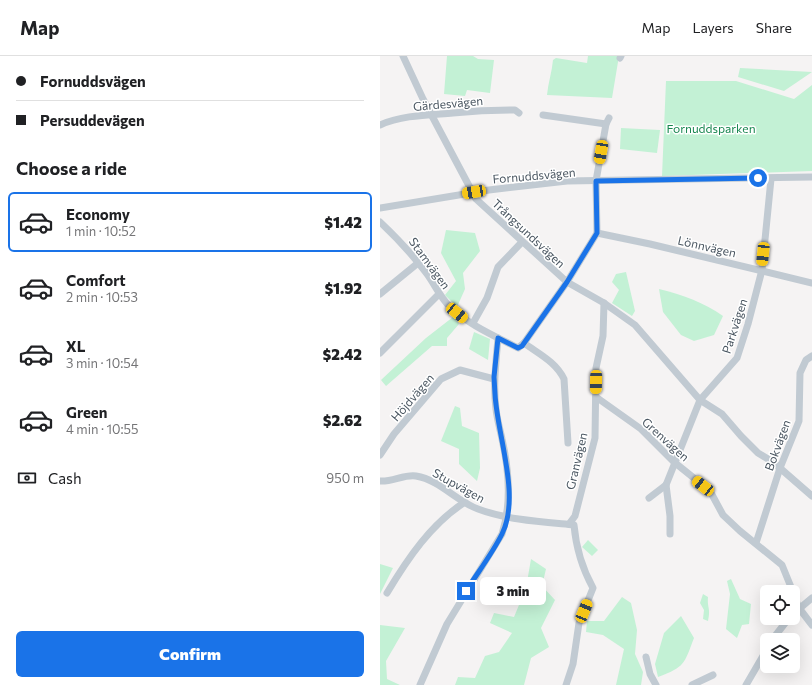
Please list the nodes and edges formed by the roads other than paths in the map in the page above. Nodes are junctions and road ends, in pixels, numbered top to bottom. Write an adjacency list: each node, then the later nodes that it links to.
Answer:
1 (403, 56): 3 (street, Trångsundsvägen)
2 (519, 113): 3 (street, Gärdesvägen)
3 (430, 114): 5 (street, Gärdesvägen); 9 (street, Trångsundsvägen)
4 (543, 115): 8 (street)
5 (380, 125)
6 (812, 177): 7 (street, Fornuddsvägen)
7 (771, 178): 8 (street, Fornuddsvägen); 15 (street, Parkvägen)
8 (596, 181): 9 (street, Fornuddsvägen); 12 (street)
9 (474, 192): 10 (street, Fornuddsvägen); 13 (street, Trångsundsvägen)
10 (380, 208)
11 (380, 222): 14 (street, Stamvägen)
12 (597, 233): 15 (street, Lönnvägen); 16 (street)
13 (522, 242): 16 (street, Trångsundsvägen); 21 (street)
14 (418, 263): 18 (street); 19 (street, Stamvägen)
15 (762, 270): 17 (street, Lönnvägen); 28 (street, Parkvägen)
16 (567, 282): 20 (street, Trångsundsvägen); 23 (street)
17 (812, 283)
18 (380, 294)
19 (439, 294): 21 (street, Stamvägen); 24 (street)
20 (604, 303): 27 (street, Granvägen); 28 (street, Trångsundsvägen)
21 (473, 323): 22 (street, Stamvägen)
22 (498, 338): 23 (street, Stamvägen); 26 (street)
23 (524, 343): 29 (street)
24 (380, 353)
25 (812, 356): 32 (street, Bokvägen)
26 (494, 379): 30 (street, Höjdvägen); 38 (street)
27 (596, 397): 31 (street, Grenvägen); 39 (street, Granvägen)
28 (700, 400): 31 (street, Parkvägen); 32 (street, Trångsundsvägen)
29 (568, 443)
30 (380, 455)
31 (674, 462): 34 (street, Parkvägen); 41 (street, Grenvägen)
32 (780, 468): 35 (street, Trångsundsvägen); 41 (street, Bokvägen)
33 (380, 481): 37 (street, Stupvägen)
34 (666, 485): 36 (street); 40 (street, Parkvägen)
35 (812, 496)
36 (649, 498)
37 (465, 502): 38 (street, Stupvägen); 43 (street)
38 (508, 517): 39 (street, Stupvägen); 53 (street)
39 (571, 525): 54 (street)
40 (670, 534)
41 (756, 543): 42 (street, Grenvägen)
42 (790, 585)
43 (387, 593)
44 (812, 598): 45 (street)
45 (800, 607)
46 (800, 609): 48 (street, Grenvägen)
47 (784, 625): 49 (street)
48 (812, 625)
49 (777, 633)
50 (646, 657): 55 (street)
51 (760, 660): 57 (street)
52 (713, 675): 56 (street)
53 (420, 685)
54 (566, 685)
55 (656, 685)
56 (692, 685)
57 (746, 685)

